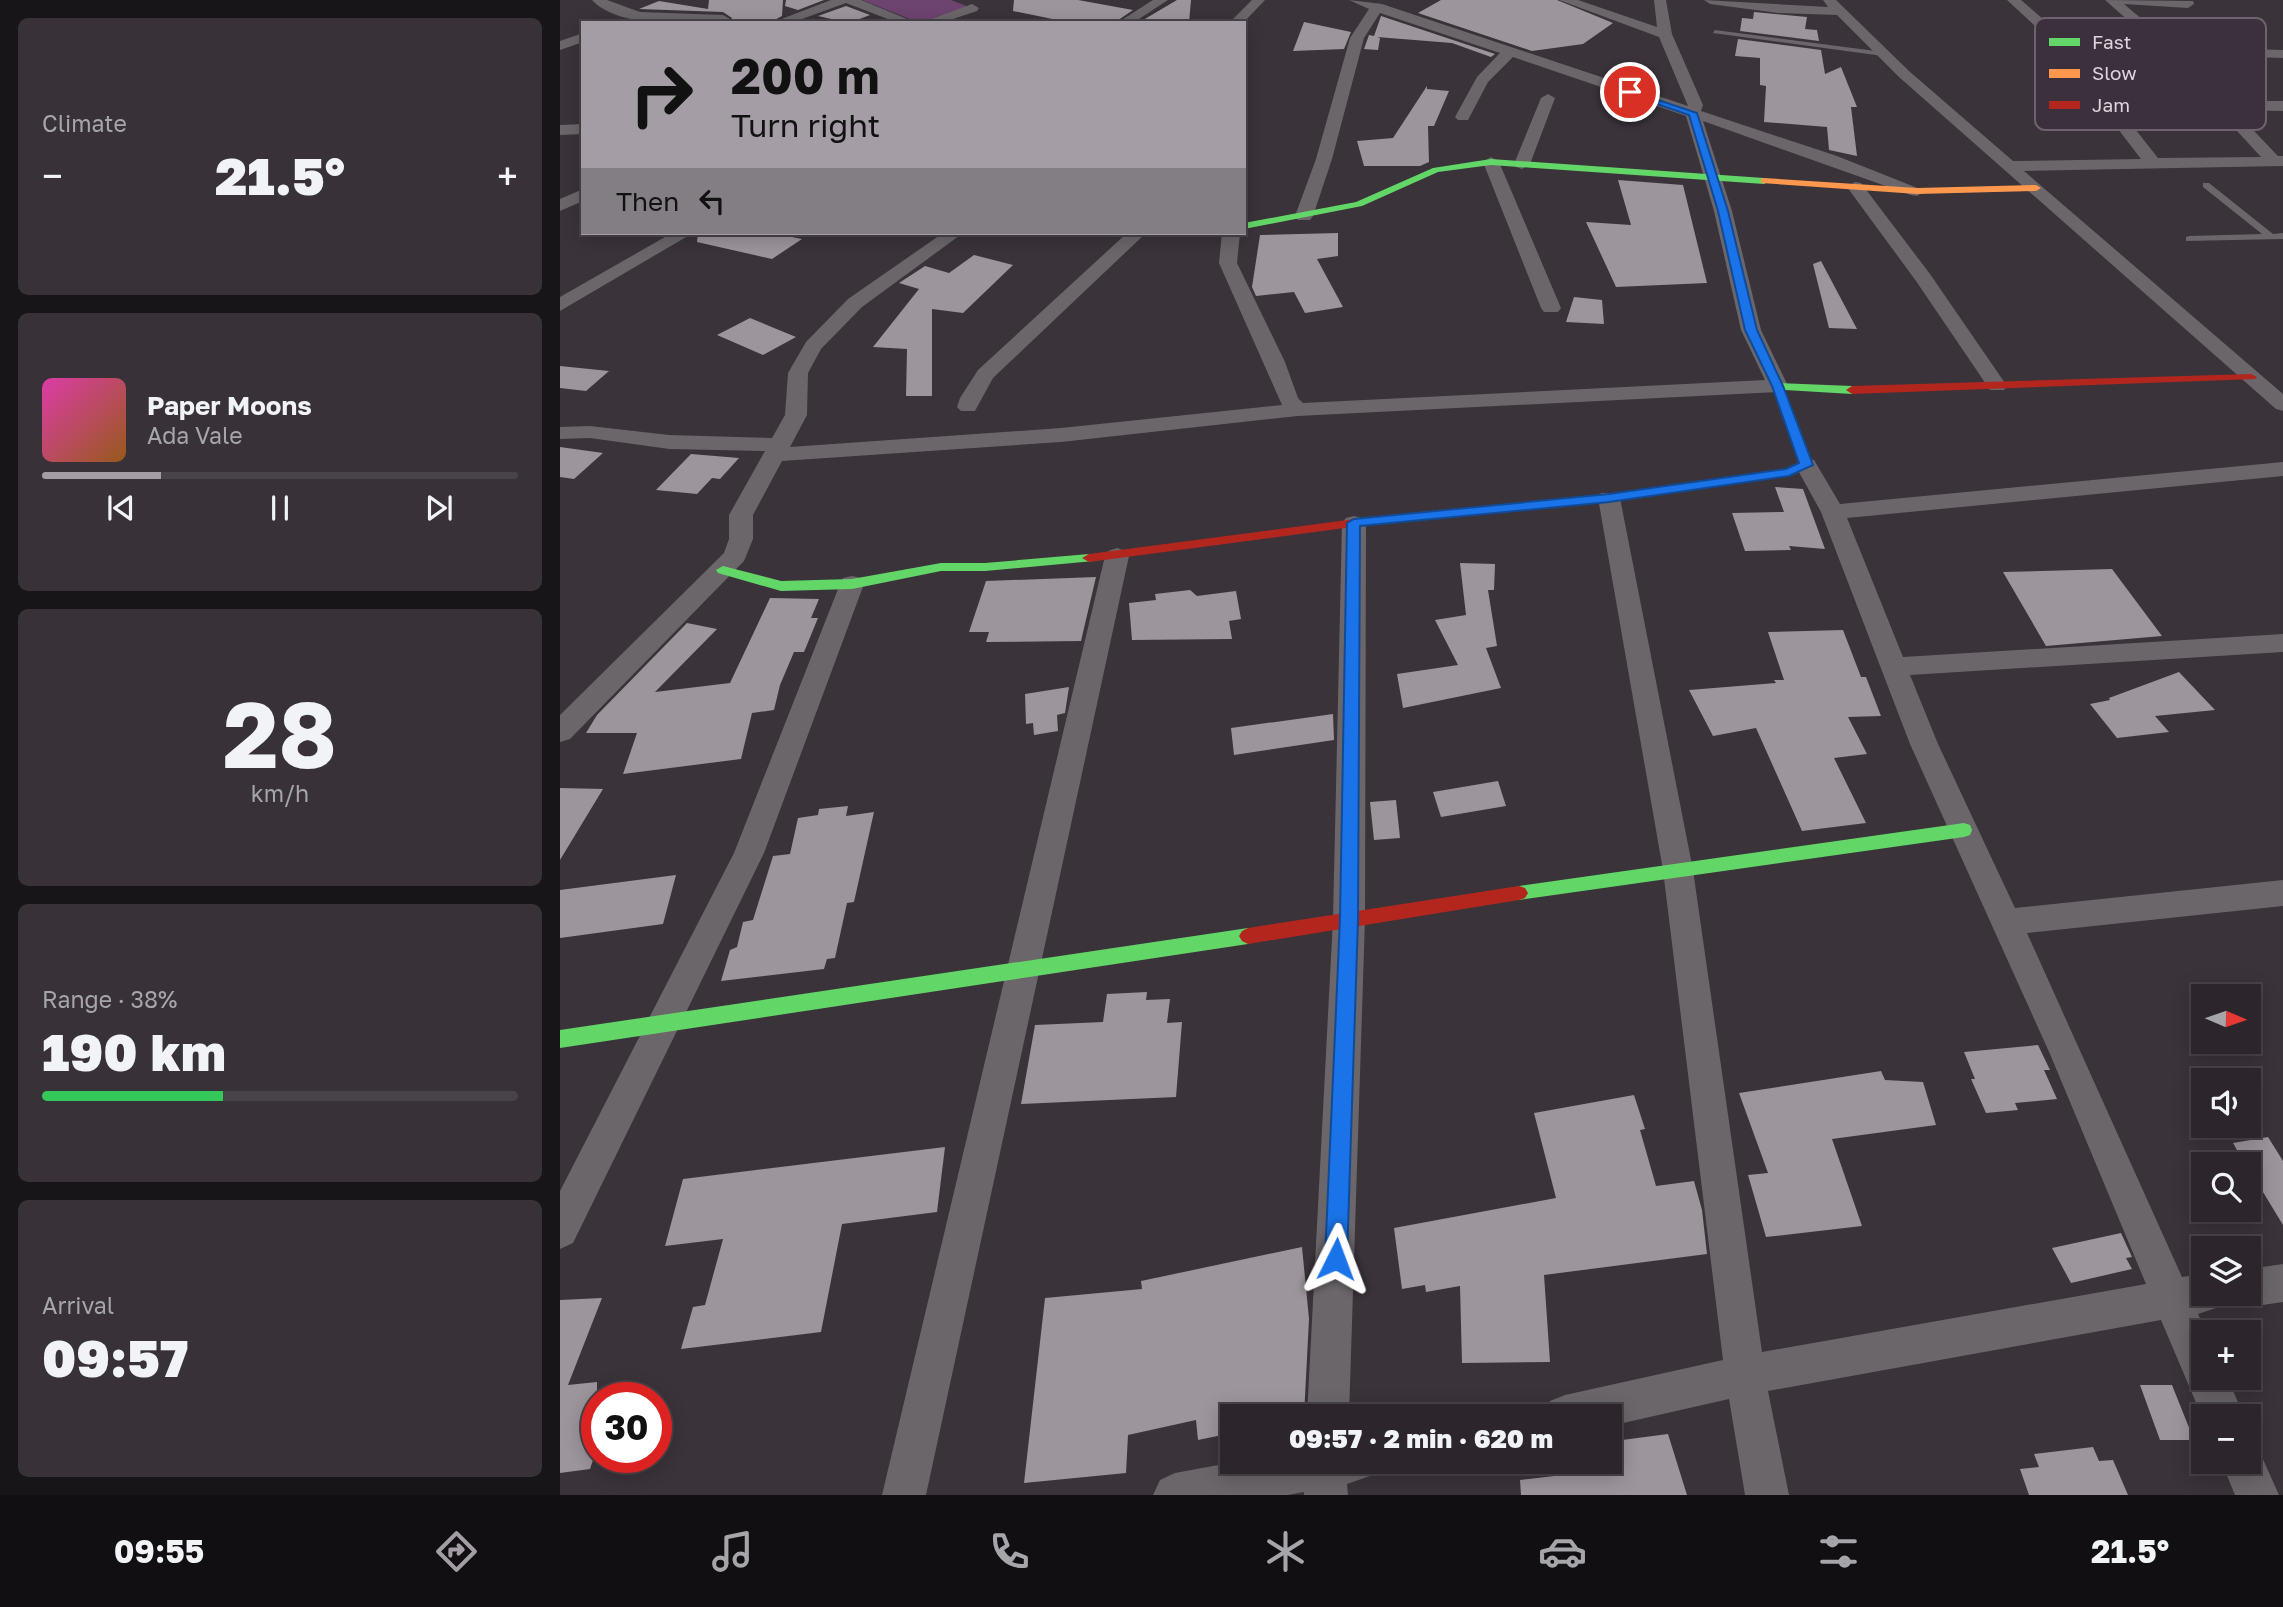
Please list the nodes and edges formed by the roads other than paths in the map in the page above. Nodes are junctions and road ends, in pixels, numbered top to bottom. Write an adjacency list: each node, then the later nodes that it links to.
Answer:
1 (847, 0): 21 (street); 22 (street)
2 (1162, 0): 24 (street)
3 (1259, 0): 25 (street)
4 (1356, 0): 14 (street)
5 (1565, 0): 27 (street)
6 (1660, 0): 27 (street)
7 (1710, 0): 13 (street)
8 (2013, 0): 19 (street)
9 (2112, 0): 12 (street); 17 (street)
10 (639, 2): 11 (street)
11 (602, 4): 16 (street)
12 (2188, 4)
13 (1835, 6): 31 (street)
14 (1377, 7): 30 (street); 51 (street)
15 (972, 8): 23 (street)
16 (635, 16): 18 (street); 20 (street)
17 (2133, 18)
18 (723, 19)
19 (2035, 19)
20 (623, 21)
21 (783, 21)
22 (905, 21)
23 (934, 21)
24 (1126, 21)
25 (1237, 21)
26 (1715, 32): 31 (lane)
27 (1665, 34): 33 (street)
28 (581, 38): 29 (street)
29 (560, 46)
30 (1512, 51): 33 (street); 34 (street)
31 (1883, 54): 43 (street)
32 (1548, 98): 42 (street)
33 (1693, 113): 44 (street); 48 (street)
34 (1463, 117)
35 (581, 128): 36 (street)
36 (560, 130)
37 (2127, 130): 41 (street)
38 (2247, 130): 39 (street)
39 (2279, 161): 41 (street)
40 (1491, 162): 42 (street); 51 (street); 61 (street)
41 (2153, 163): 43 (street)
42 (1522, 164): 44 (street)
43 (2009, 166): 47 (street)
44 (1714, 178): 46 (street); 63 (street)
45 (2206, 185): 57 (lane)
46 (1855, 187): 48 (street); 64 (street)
47 (2036, 188): 48 (street); 62 (street)
48 (1917, 191)
49 (581, 195): 50 (street)
50 (560, 206)
51 (1304, 216): 52 (street)
52 (1246, 226)
53 (681, 235): 60 (street)
54 (951, 235): 69 (street)
55 (1136, 235): 66 (street)
56 (1231, 235): 67 (street)
57 (2270, 236): 58 (lane); 59 (lane)
58 (2283, 236)
59 (2189, 239)
60 (560, 305)
61 (1551, 307)
62 (2251, 377): 64 (street); 65 (street)
63 (1777, 386): 64 (street); 67 (street); 70 (street)
64 (1997, 386)
65 (2283, 405)
66 (968, 407)
67 (1298, 410): 69 (street)
68 (560, 433): 69 (street)
69 (778, 450): 76 (street)
70 (1806, 465): 72 (street); 73 (street)
71 (2283, 469): 73 (street)
72 (1609, 498): 74 (street); 82 (street)
73 (1833, 512): 79 (street)
74 (1354, 523): 75 (street); 84 (street)
75 (1117, 556): 77 (street); 86 (street)
76 (723, 570): 77 (street); 80 (street)
77 (852, 584): 87 (street)
78 (2283, 643): 79 (street)
79 (1894, 667): 81 (street)
80 (560, 732)
81 (1964, 830): 82 (street); 85 (street)
82 (1678, 870): 84 (street); 94 (street)
83 (2283, 894): 85 (street)
84 (1349, 919): 86 (street); 95 (street)
85 (2007, 922): 92 (street)
86 (1022, 970): 87 (street); 99 (street)
87 (661, 1026): 88 (street); 89 (street)
88 (560, 1039)
89 (560, 1230)
90 (2283, 1283): 91 (street)
91 (2261, 1286)
92 (2188, 1295): 93 (street); 94 (street)
93 (2193, 1320)
94 (1745, 1375): 96 (street); 101 (street)
95 (1329, 1404)
96 (1618, 1404)
97 (1313, 1474): 100 (street)
98 (2248, 1474): 102 (street)
99 (904, 1495)
100 (1175, 1495)
101 (1767, 1495)
102 (2257, 1495)

